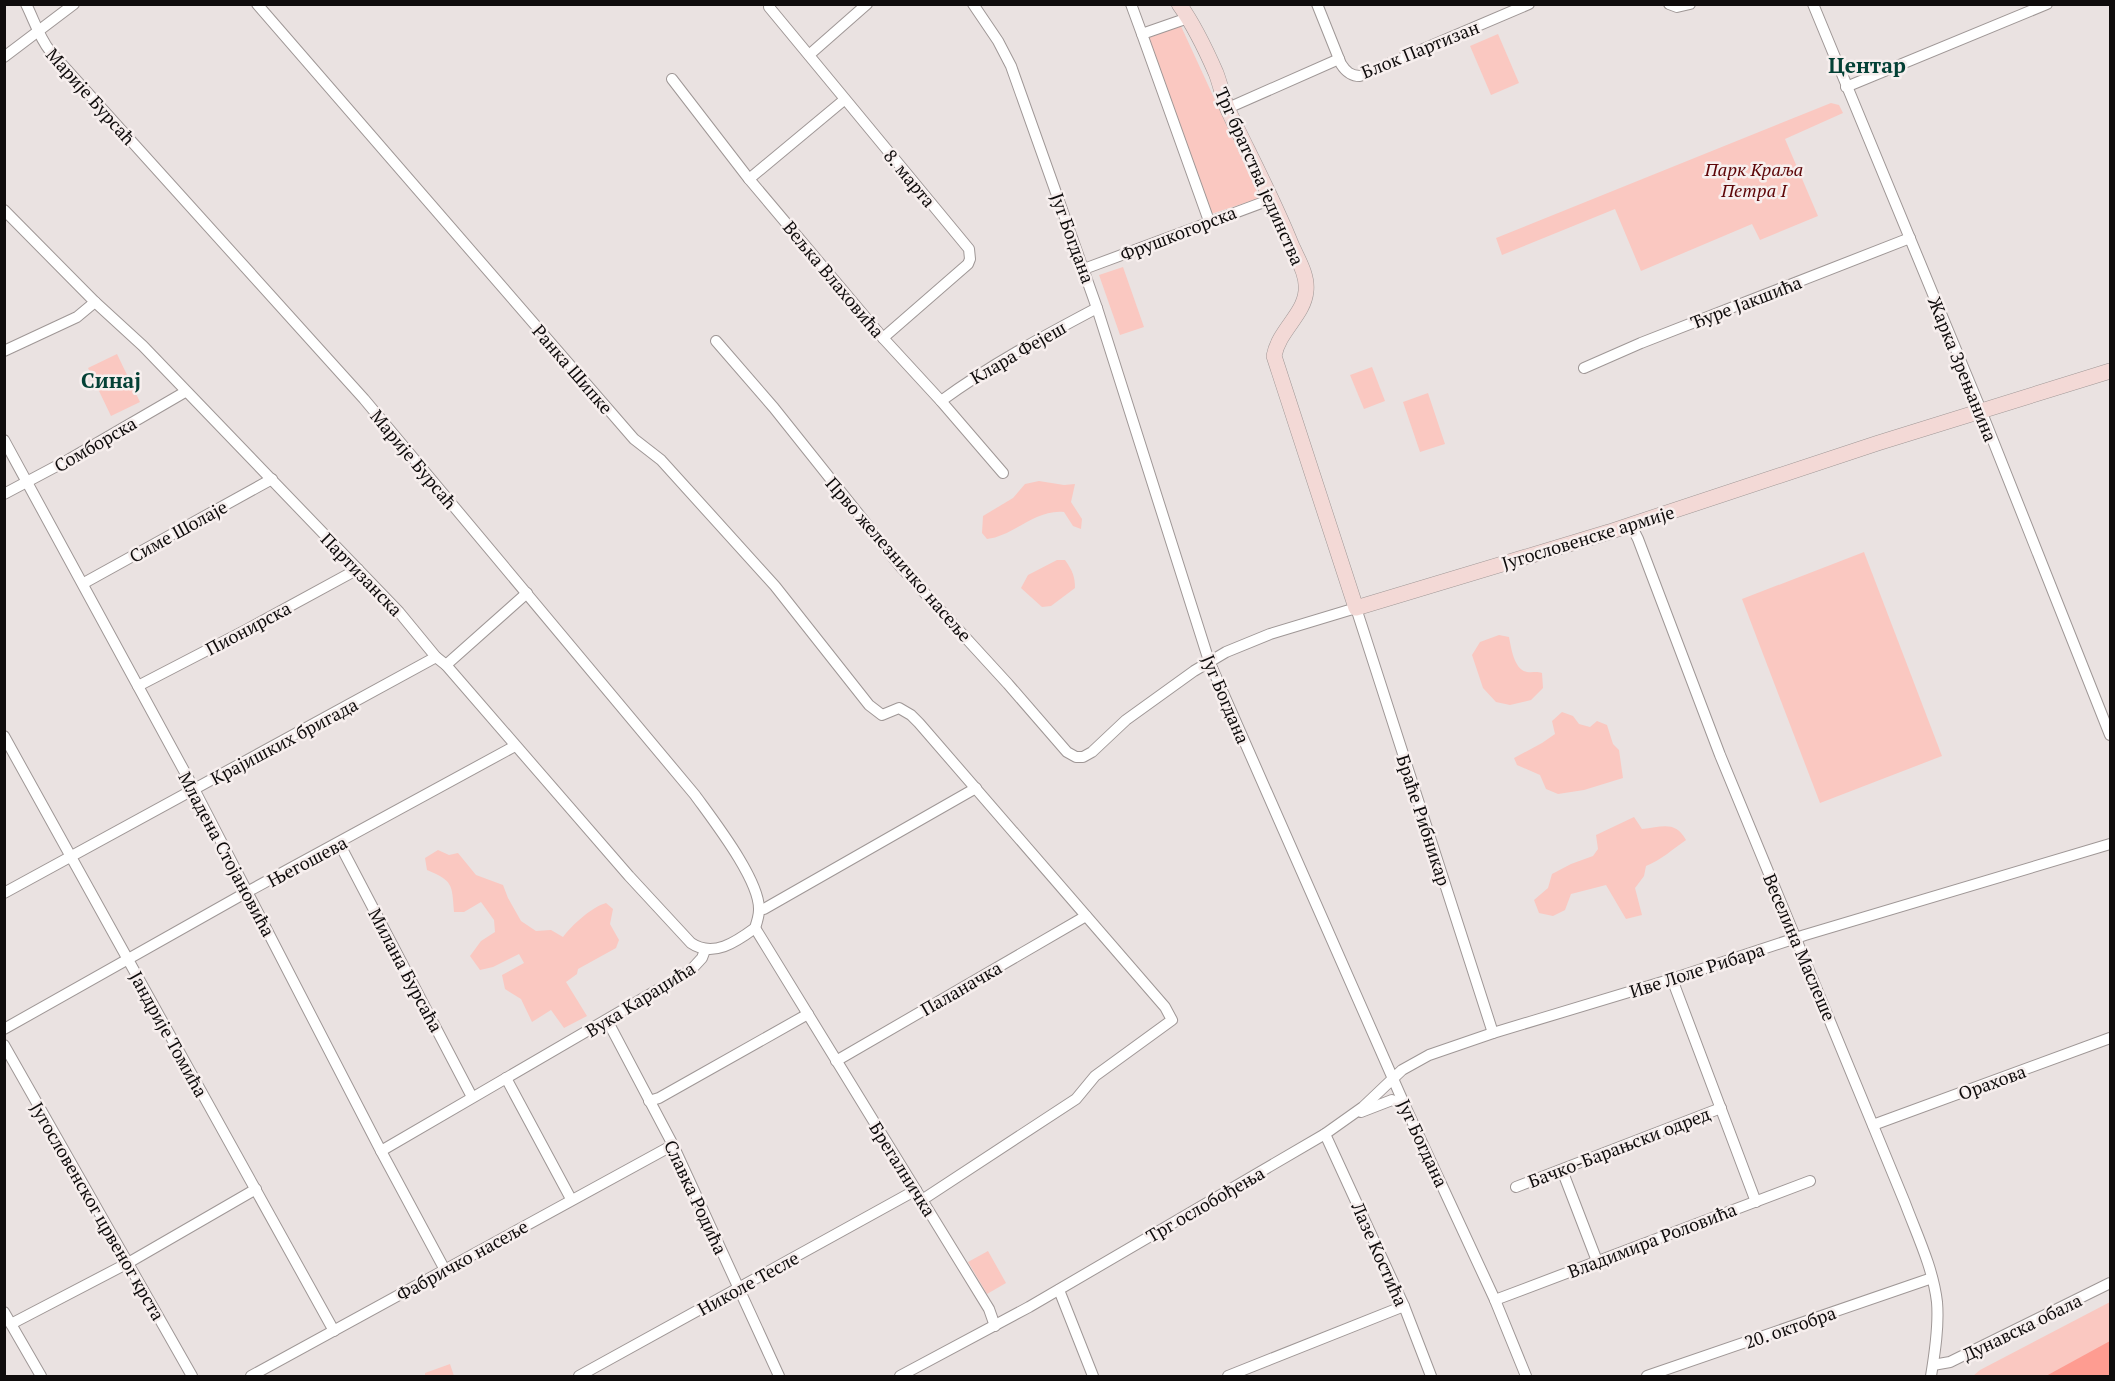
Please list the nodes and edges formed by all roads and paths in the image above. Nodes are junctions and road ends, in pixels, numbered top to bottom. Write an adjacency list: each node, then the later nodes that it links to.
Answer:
1 (27, 4): 16 (street, Марије Бурсаћ)
2 (74, 4): 16 (street)
3 (257, 4): 61 (street, Ранка Шипке)
4 (867, 4): 18 (street)
5 (1131, 4): 17 (street)
6 (1179, 4): 15 (street, Трг братства јединства)
7 (1317, 4): 20 (street, Блок Партизан)
8 (1529, 4): 20 (street, Блок Партизан)
9 (1669, 4): 10 (street)
10 (1690, 4)
11 (1813, 4): 22 (street, Жарка Зрењанина)
12 (2047, 4): 22 (street)
13 (978, 6): 30 (street, Југ Богдана)
14 (770, 7): 18 (street, 8. марта)
15 (1188, 18): 17 (street); 24 (street, Трг братства јединства)
16 (40, 31): 19 (street); 49 (street, Марије Бурсаћ)
17 (1142, 34): 28 (street)
18 (809, 55): 23 (street, 8. марта)
19 (4, 57)
20 (1339, 59): 24 (street)
21 (672, 79): 25 (street, Вељка Влаховића)
22 (1846, 87): 29 (street, Жарка Зрењанина)
23 (844, 100): 25 (street); 33 (street, 8. марта)
24 (1228, 108): 26 (street, Трг братства јединства)
25 (749, 179): 33 (street, Вељка Влаховића)
26 (1272, 199): 28 (street, Фрушкогорска); 50 (street, Трг братства јединства)
27 (4, 210): 31 (street, Партизанска)
28 (1209, 221): 30 (street, Фрушкогорска)
29 (1910, 238): 36 (street, Ђуре Јакшића); 40 (street, Жарка Зрењанина)
30 (1084, 269): 32 (street, Југ Богдана)
31 (95, 302): 35 (street); 38 (street, Партизанска)
32 (1097, 308): 39 (street, Клара Фејеш); 52 (street, Југ Богдана)
33 (883, 338): 39 (street, Вељка Влаховића)
34 (716, 341): 58 (street, Прво железничко насеље)
35 (4, 351)
36 (1584, 368)
37 (2110, 371): 40 (street, Југословенске армије)
38 (185, 392): 43 (street, Партизанска); 44 (street, Сомборска)
39 (941, 401): 42 (street, Вељка Влаховића)
40 (1981, 411): 46 (street, Југословенске армије); 55 (street, Жарка Зрењанина)
41 (4, 440): 44 (street, Младена Стојановића)
42 (1003, 473)
43 (273, 479): 47 (street, Партизанска); 48 (street, Симе Шолаје)
44 (27, 483): 45 (street, Сомборска); 48 (street, Младена Стојановића)
45 (4, 494)
46 (1631, 525): 50 (street, Југословенске армије); 71 (street, Веселина Маслеше)
47 (358, 569): 51 (street, Партизанска); 54 (street, Пионирска)
48 (84, 583): 54 (street, Младена Стојановића)
49 (527, 593): 53 (street); 68 (street, Марије Бурсаћ)
50 (1356, 608): 52 (street, Југословенске армије); 78 (street, Браће Рибникар)
51 (436, 657): 53 (street, Партизанска); 62 (street, Крајишких бригада)
52 (1209, 661): 58 (street, Југословенске армије); 83 (street, Југ Богдана)
53 (446, 665): 57 (street, Партизанска)
54 (138, 686): 62 (street, Младена Стојановића)
55 (2110, 735)
56 (4, 736): 59 (street, Јандрије Томића)
57 (515, 746): 63 (street, Његошева); 72 (street, Партизанска)
58 (1092, 752)
59 (15, 754): 60 (street); 65 (street, Јандрије Томића)
60 (4, 760)
61 (976, 788): 68 (street); 69 (street)
62 (194, 789): 65 (street, Крајишких бригада); 66 (street, Младена Стојановића)
63 (339, 843): 66 (street, Његошева); 84 (street, Милана Бурсаћа)
64 (2110, 844): 71 (street, Иве Лоле Рибара)
65 (72, 857): 67 (street, Крајишких бригада); 73 (street, Јандрије Томића)
66 (247, 892): 73 (street, Његошева); 92 (street, Младена Стојановића)
67 (4, 893)
68 (759, 908): 70 (street)
69 (1086, 916): 81 (street, Паланачка); 99 (street)
70 (755, 928): 72 (street, Вука Караџића); 75 (street, Брегалничка)
71 (1796, 938): 74 (street, Иве Лоле Рибара); 89 (street, Веселина Маслеше)
72 (705, 950): 76 (street, Вука Караџића)
73 (128, 961): 77 (street, Његошева); 96 (street, Јандрије Томића)
74 (1672, 979): 78 (street, Иве Лоле Рибара); 87 (street)
75 (808, 1014): 81 (street, Брегалничка); 85 (street)
76 (607, 1020): 82 (street, Вука Караџића); 85 (street, Славка Родића)
77 (4, 1029)
78 (1493, 1033): 83 (street, Иве Лоле Рибара)
79 (2110, 1038): 89 (street, Орахова)
80 (4, 1045): 102 (street, Југословенског црвеног крста)
81 (836, 1061): 97 (street, Брегалничка)
82 (506, 1077): 84 (street, Вука Караџића); 98 (street)
83 (1393, 1078): 86 (street, Југ Богдана); 88 (street, Трг ослобођења)
84 (472, 1097): 92 (street, Вука Караџића)
85 (649, 1101): 91 (street, Славка Родића)
86 (1405, 1106): 88 (street, Трг ослобођења); 108 (street, Југ Богдана)
87 (1721, 1108): 93 (street, Бачко-Барањски одред); 100 (street)
88 (1350, 1117): 90 (street, Трг ослобођења)
89 (1873, 1125): 104 (street, Веселина Маслеше)
90 (1325, 1134): 107 (street, Трг ослобођења); 109 (street, Лазе Костића)
91 (673, 1145): 98 (street, Фабричко насеље); 106 (street, Славка Родића)
92 (381, 1151): 103 (street, Младена Стојановића)
93 (1562, 1170): 95 (street, Бачко-Барањски одред); 101 (street)
94 (1810, 1181): 100 (street, Владимира Роловића)
95 (1516, 1187)
96 (256, 1189): 102 (street); 113 (street, Јандрије Томића)
97 (916, 1190): 99 (street, Брегалничка); 106 (street, Николе Тесле)
98 (572, 1199): 103 (street, Фабричко насеље)
99 (922, 1200): 112 (street, Брегалничка)
100 (1756, 1202): 101 (street, Владимира Роловића)
101 (1597, 1262): 108 (street, Владимира Роловића)
102 (128, 1263): 111 (street); 116 (street, Југословенског црвеног крста)
103 (445, 1270): 113 (street, Фабричко насеље)
104 (1932, 1278): 114 (street, Веселина Маслеше); 125 (street, 20. октобра)
105 (2110, 1283): 114 (street, Дунавска обала)
106 (737, 1289): 118 (street, Николе Тесле); 119 (street, Славка Родића)
107 (1059, 1290): 112 (street, Трг ослобођења); 121 (street)
108 (1495, 1300): 124 (street, Југ Богдана)
109 (1404, 1306): 122 (street); 123 (street, Лазе Костића)
110 (4, 1312): 111 (street)
111 (11, 1324): 115 (street)
112 (995, 1326): 120 (street, Трг ослобођења)
113 (334, 1331): 117 (street, Фабричко насеље)
114 (1932, 1371)
115 (41, 1377)
116 (192, 1377)
117 (251, 1377)
118 (579, 1377)
119 (778, 1377)
120 (900, 1377)
121 (1093, 1377)
122 (1228, 1377)
123 (1431, 1377)
124 (1526, 1377)
125 (1647, 1377)

